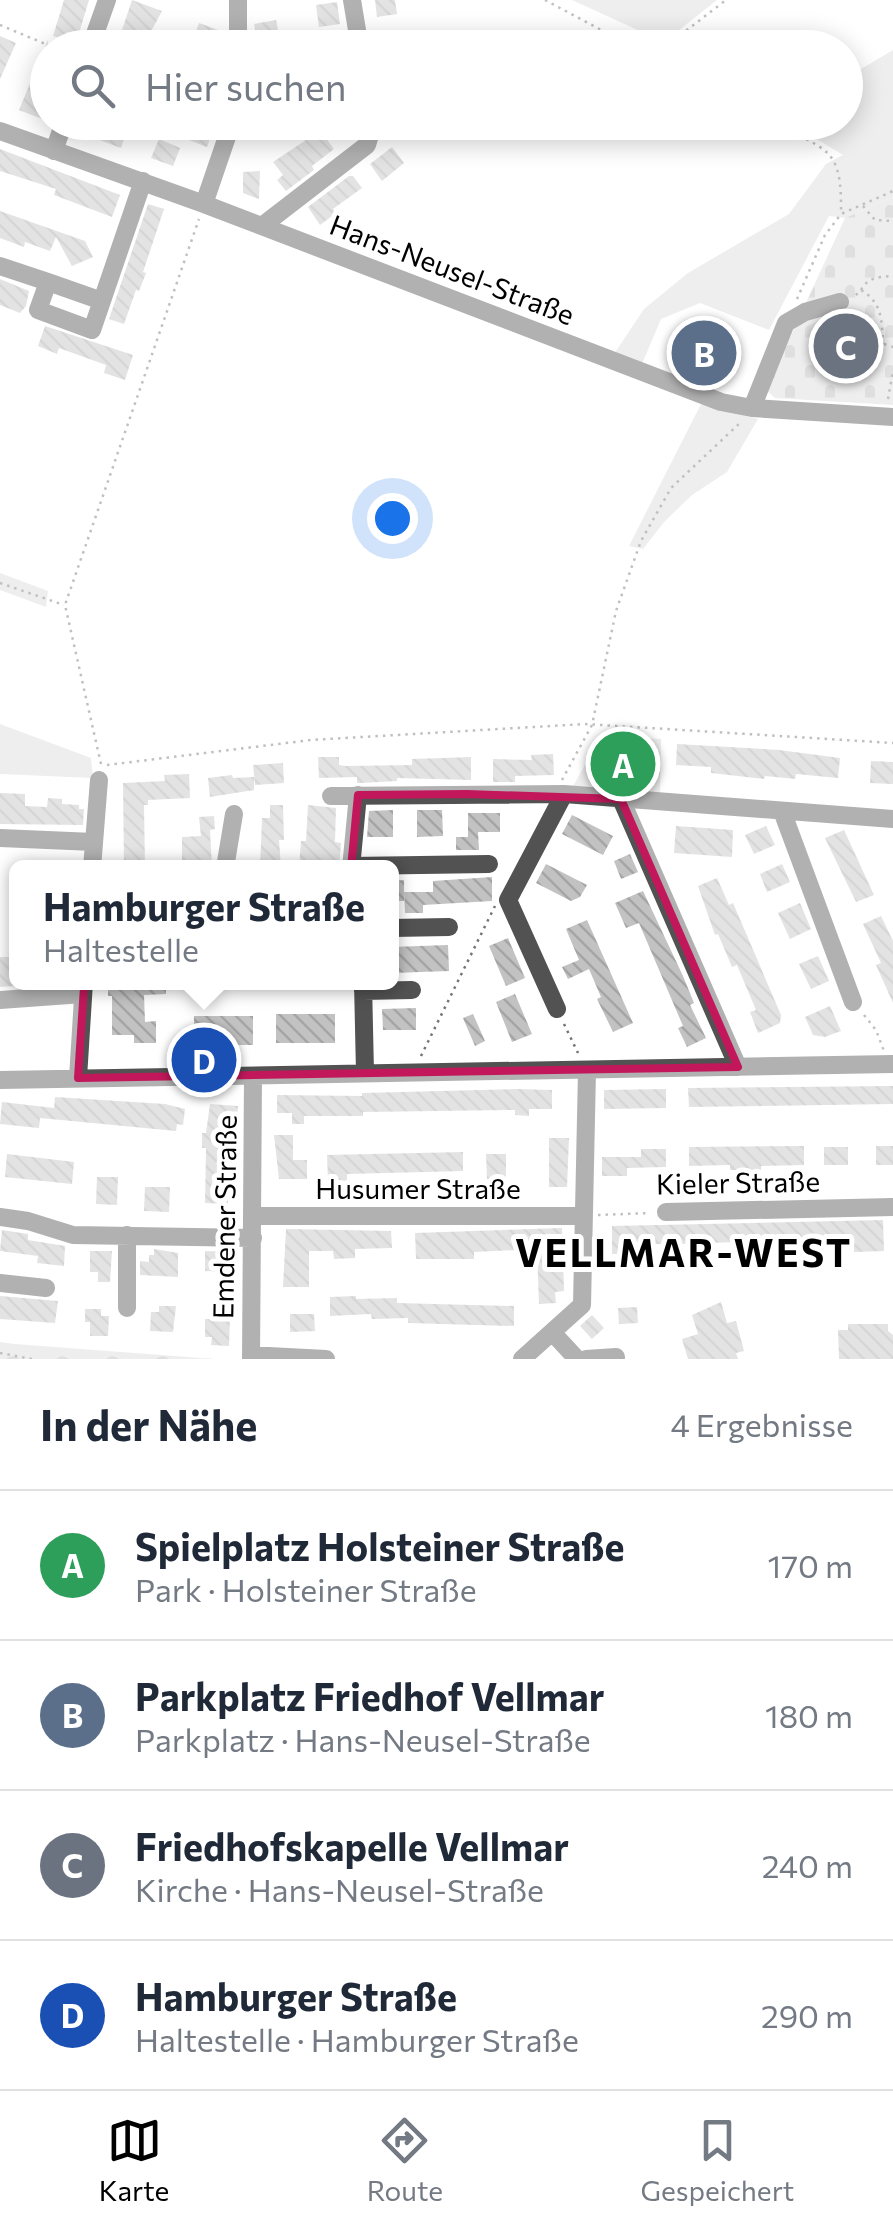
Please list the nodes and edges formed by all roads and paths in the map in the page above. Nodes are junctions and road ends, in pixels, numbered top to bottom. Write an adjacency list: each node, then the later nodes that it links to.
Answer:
1 (107, 0): 7 (street)
2 (238, 0): 8 (street)
3 (352, 0): 9 (street)
4 (545, 0): 10 (path)
5 (726, 0): 11 (path)
6 (0, 25): 12 (path)
7 (96, 30)
8 (238, 30)
9 (357, 30)
10 (601, 30)
11 (688, 30)
12 (30, 38)
13 (0, 131): 18 (street, Hans-Neusel-Straße)
14 (58, 140): 18 (street)
15 (226, 140): 21 (street)
16 (369, 140): 25 (street)
17 (806, 140): 23 (path)
18 (54, 152): 19 (street, Hans-Neusel-Straße)
19 (143, 181): 21 (street, Hans-Neusel-Straße); 30 (street)
20 (893, 191): 22 (path)
21 (204, 204): 25 (street, Hans-Neusel-Straße); 40 (path)
22 (862, 205): 23 (path); 24 (path)
23 (840, 214): 32 (path)
24 (893, 221)
25 (262, 226): 37 (street, Hans-Neusel-Straße)
26 (0, 266): 28 (street)
27 (893, 276): 29 (path)
28 (48, 282): 30 (street); 30 (street)
29 (860, 290): 31 (path); 33 (path)
30 (102, 301)
31 (840, 302): 32 (street)
32 (786, 323): 37 (street)
33 (882, 343): 34 (path); 35 (path)
34 (893, 347)
35 (854, 370)
36 (893, 371): 38 (path)
37 (752, 408): 38 (street, Hans-Neusel-Straße); 41 (path)
38 (890, 417)
39 (0, 583): 40 (path)
40 (65, 605): 43 (path)
41 (592, 725): 42 (path); 43 (path); 44 (path)
42 (893, 743)
43 (100, 773): 52 (street)
44 (554, 794): 46 (street); 47 (street); 68 (street)
45 (331, 796): 46 (street)
46 (358, 796): 55 (street)
47 (621, 799): 48 (street); 70 (street)
48 (782, 811): 50 (street); 67 (street)
49 (234, 814): 54 (street)
50 (893, 819)
51 (0, 838): 52 (street)
52 (94, 842): 53 (street)
53 (93, 860)
54 (225, 860)
55 (352, 860)
56 (489, 864): 57 (street)
57 (399, 866)
58 (502, 892): 73 (path)
59 (449, 927): 60 (street)
60 (399, 928)
61 (399, 989): 65 (street)
62 (70, 990): 66 (street)
63 (84, 990): 75 (street)
64 (363, 990): 72 (street)
65 (412, 990)
66 (0, 1000)
67 (854, 1002): 69 (path)
68 (557, 1009): 71 (path)
69 (891, 1064): 70 (street)
70 (738, 1068): 71 (street)
71 (587, 1071): 73 (street); 80 (street)
72 (365, 1072): 73 (street); 74 (street)
73 (412, 1072)
74 (253, 1076): 75 (street); 79 (street, Emdener Straße)
75 (78, 1078): 76 (street)
76 (0, 1080)
77 (893, 1207): 78 (street, Kieler Straße)
78 (666, 1212): 80 (path, Kieler Straße)
79 (253, 1216): 80 (street, Husumer Straße); 83 (street, Emdener Straße)
80 (584, 1216): 87 (street)
81 (0, 1217): 82 (street)
82 (128, 1235): 83 (street); 86 (street)
83 (252, 1238): 89 (street, Emdener Straße)
84 (0, 1283): 85 (street)
85 (46, 1288)
86 (127, 1308)
87 (552, 1332): 93 (street); 94 (street)
88 (0, 1353): 91 (path)
89 (251, 1357): 92 (street)
90 (616, 1357): 95 (street)
91 (32, 1359)
92 (326, 1359)
93 (522, 1359)
94 (576, 1359)
95 (586, 1359)

